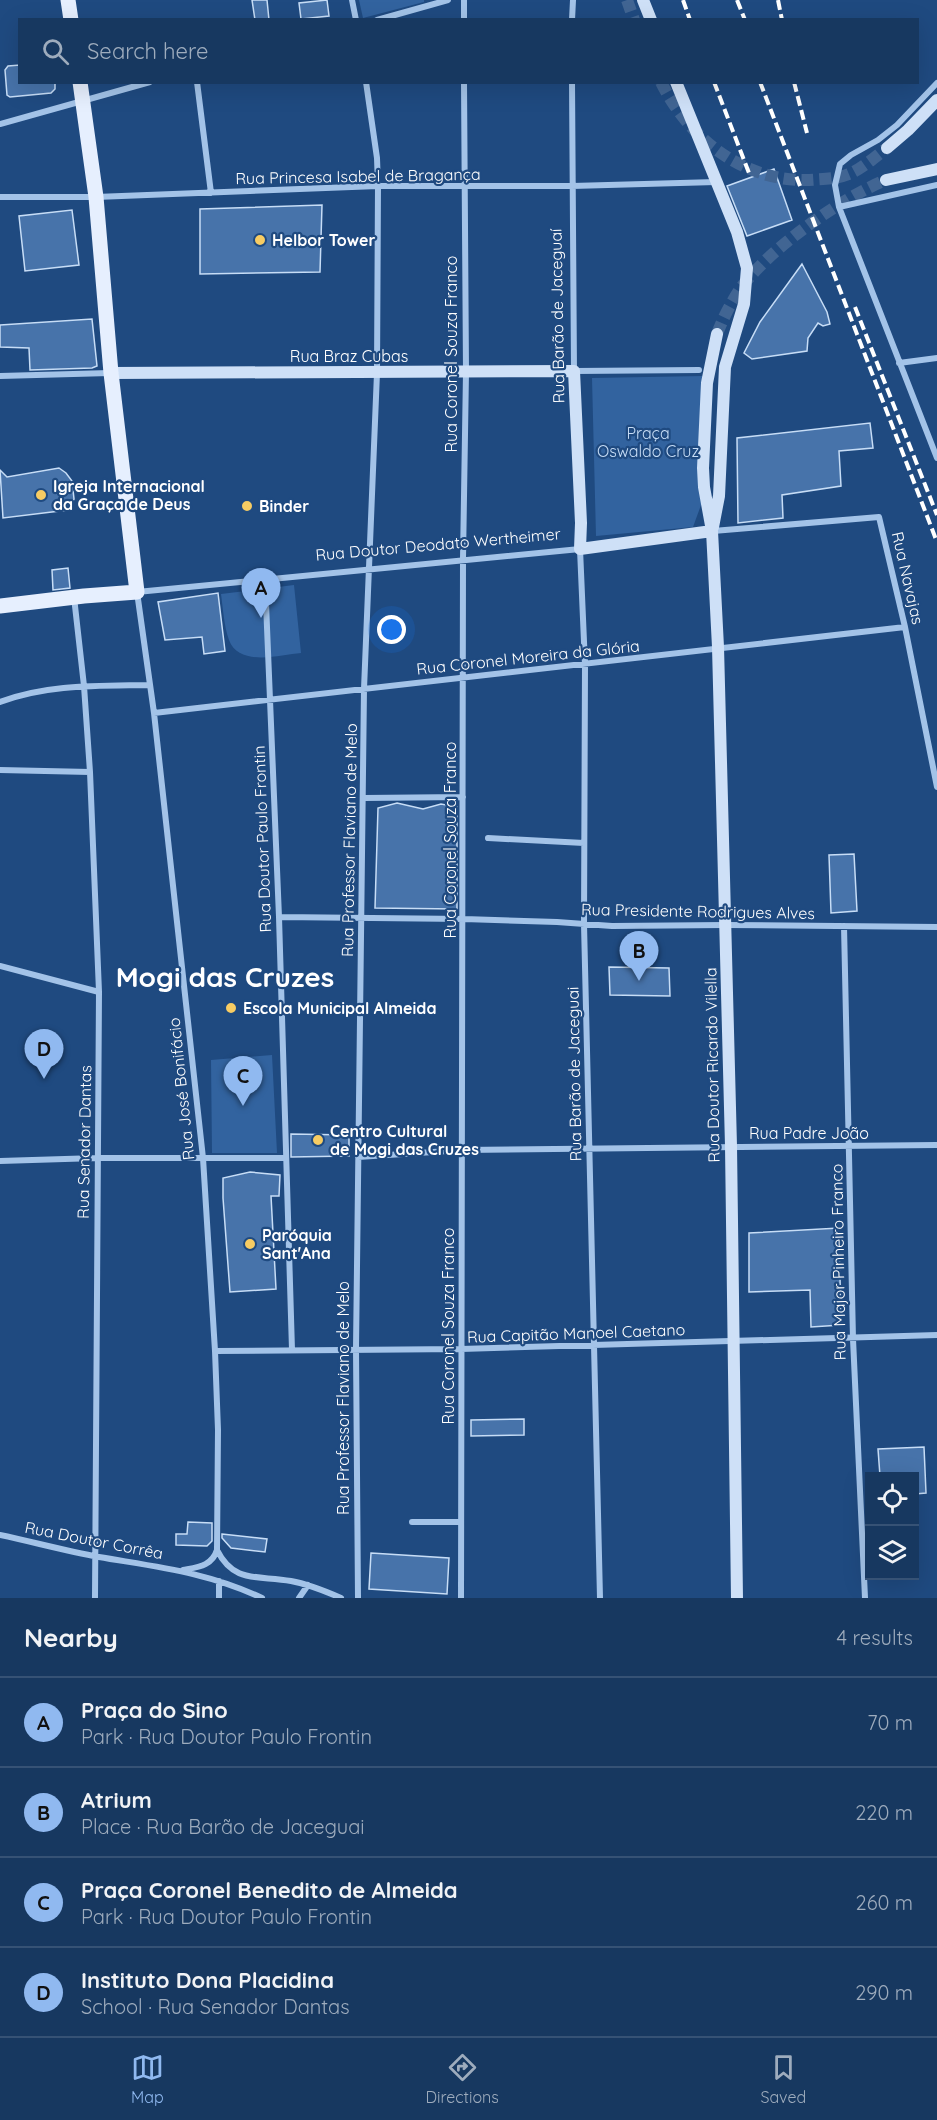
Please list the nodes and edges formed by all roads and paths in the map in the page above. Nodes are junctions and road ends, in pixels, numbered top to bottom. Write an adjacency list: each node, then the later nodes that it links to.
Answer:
1 (69, 0): 7 (main road)
2 (352, 0): 8 (street)
3 (448, 0): 9 (street)
4 (464, 0): 10 (street)
5 (573, 0): 11 (street)
6 (643, 0): 12 (street)
7 (71, 18)
8 (356, 18)
9 (384, 18)
10 (464, 18)
11 (572, 18)
12 (650, 18)
13 (937, 83): 35 (street)
14 (80, 84): 22 (main road)
15 (143, 84): 22 (street)
16 (197, 84): 32 (street)
17 (366, 84): 29 (street, Rua Professor Flaviano de Melo)
18 (464, 84): 30 (street, Rua Coronel Souza Franco)
19 (572, 84): 31 (street, Rua Barão de Jaceguaí)
20 (677, 84): 27 (street)
21 (937, 100): 24 (street)
22 (82, 101): 23 (street); 34 (main road)
23 (0, 124)
24 (887, 148)
25 (937, 169): 26 (street)
26 (886, 180)
27 (716, 182): 31 (street, Rua Princesa Isabel de Bragança); 47 (street)
28 (937, 185): 35 (street)
29 (378, 186): 30 (street, Rua Princesa Isabel de Bragança); 32 (street, Rua Princesa Isabel de Bragança); 43 (street, Rua Professor Flaviano de Melo)
30 (464, 186): 31 (street, Rua Princesa Isabel de Bragança); 41 (street, Rua Coronel Souza Franco)
31 (572, 186): 40 (street, Rua Barão de Jaceguaí)
32 (211, 193): 34 (street, Rua Princesa Isabel de Bragança)
33 (0, 197): 34 (street, Rua Princesa Isabel de Bragança)
34 (96, 197): 42 (main road)
35 (839, 207): 38 (street)
36 (717, 334): 47 (street)
37 (937, 358): 38 (street)
38 (899, 363): 45 (street)
39 (699, 370): 40 (street, Rua Braz Cubas)
40 (574, 371): 41 (street, Rua Braz Cubas); 48 (street, Rua Barão de Jaceguaí)
41 (466, 372): 43 (street, Rua Braz Cubas); 49 (street, Rua Coronel Souza Franco)
42 (111, 373): 43 (street, Rua Braz Cubas); 44 (street, Rua Braz Cubas); 52 (main road)
43 (377, 373): 50 (street, Rua Professor Flaviano de Melo)
44 (0, 376)
45 (937, 458)
46 (879, 517): 47 (street, Rua Doutor Deodato Wertheimer); 55 (street, Rua Navajas)
47 (712, 531): 48 (street, Rua Doutor Deodato Wertheimer); 56 (street, Rua Doutor Ricardo Vilella)
48 (580, 549): 49 (street, Rua Doutor Deodato Wertheimer); 57 (street, Rua Barão de Jaceguai)
49 (464, 559): 50 (street, Rua Doutor Deodato Wertheimer); 58 (street, Rua Coronel Souza Franco)
50 (368, 569): 51 (street, Rua Doutor Deodato Wertheimer); 61 (street, Rua Professor Flaviano de Melo)
51 (265, 579): 52 (street, Rua Doutor Deodato Wertheimer); 62 (street, Rua Doutor Paulo Frontin)
52 (137, 592): 53 (main road, Rua Doutor Deodato Wertheimer); 59 (street, Rua José Bonifácio)
53 (74, 597): 54 (main road, Rua Doutor Deodato Wertheimer); 60 (street, Rua Senador Dantas)
54 (0, 606)
55 (905, 627): 56 (street, Rua Coronel Moreira da Glória); 67 (street, Rua Navajas)
56 (718, 647): 57 (street, Rua Coronel Moreira da Glória); 76 (street, Rua Doutor Ricardo Vilella)
57 (585, 665): 58 (street, Rua Coronel Moreira da Glória); 71 (street, Rua Barão de Jaceguai)
58 (464, 678): 61 (street, Rua Coronel Moreira da Glória); 68 (street, Rua Coronel Souza Franco)
59 (149, 685): 60 (street); 64 (street, Rua José Bonifácio)
60 (84, 686): 63 (street); 66 (street, Rua Senador Dantas)
61 (364, 689): 62 (street, Rua Coronel Moreira da Glória); 69 (street, Rua Professor Flaviano de Melo)
62 (269, 699): 64 (street, Rua Coronel Moreira da Glória); 72 (street, Rua Doutor Paulo Frontin)
63 (0, 702)
64 (154, 713): 88 (street, Rua José Bonifácio)
65 (0, 770): 66 (street)
66 (90, 772): 80 (street, Rua Senador Dantas)
67 (937, 787)
68 (463, 797): 69 (street); 74 (street, Rua Coronel Souza Franco)
69 (364, 798): 73 (street, Rua Professor Flaviano de Melo)
70 (488, 838): 71 (street)
71 (584, 843): 75 (street, Rua Barão de Jaceguai)
72 (279, 917): 73 (street, Rua Presidente Rodrigues Alves); 89 (street, Rua Doutor Paulo Frontin)
73 (361, 918): 74 (street, Rua Presidente Rodrigues Alves); 86 (street, Rua Professor Flaviano de Melo)
74 (464, 919): 75 (street, Rua Presidente Rodrigues Alves); 85 (street, Rua Coronel Souza Franco)
75 (584, 924): 76 (street, Rua Presidente Rodrigues Alves); 84 (street, Rua Barão de Jaceguai)
76 (725, 925): 77 (street, Rua Presidente Rodrigues Alves); 82 (street, Rua Doutor Ricardo Vilella)
77 (844, 926): 78 (street, Rua Presidente Rodrigues Alves); 83 (street, Rua Major Pinheiro Franco)
78 (937, 927)
79 (0, 966): 80 (street)
80 (99, 992): 87 (street, Rua Senador Dantas)
81 (937, 1145): 83 (street, Rua Padre João)
82 (731, 1146): 83 (street, Rua Padre João); 84 (street, Rua Padre João); 93 (street, Rua Doutor Ricardo Vilella)
83 (849, 1146): 92 (street, Rua Major Pinheiro Franco)
84 (589, 1147): 85 (street, Rua Padre João); 94 (street, Rua Barão de Jaceguai)
85 (463, 1150): 86 (street, Rua Padre João); 96 (street, Rua Coronel Souza Franco)
86 (358, 1157): 95 (street, Rua Professor Flaviano de Melo)
87 (97, 1158): 88 (street); 90 (street); 103 (street, Rua Senador Dantas)
88 (202, 1158): 89 (street); 98 (street, Rua José Bonifácio)
89 (286, 1158): 97 (street, Rua Doutor Paulo Frontin)
90 (0, 1161)
91 (937, 1335): 92 (street, Rua Capitão Manoel Caetano)
92 (853, 1339): 93 (street, Rua Capitão Manoel Caetano); 116 (street, Rua Major Pinheiro Franco)
93 (734, 1342): 94 (street, Rua Capitão Manoel Caetano); 115 (street, Rua Doutor Ricardo Vilella)
94 (594, 1345): 96 (street, Rua Capitão Manoel Caetano); 114 (street, Rua Barão de Jaceguai)
95 (356, 1349): 96 (street, Rua Capitão Manoel Caetano); 97 (street, Rua Capitão Manoel Caetano); 112 (street, Rua Professor Flaviano de Melo)
96 (461, 1349): 99 (street, Rua Coronel Souza Franco)
97 (292, 1350): 98 (street, Rua Capitão Manoel Caetano)
98 (215, 1351): 102 (street, Rua José Bonifácio)
99 (461, 1521): 100 (street); 113 (street, Rua Coronel Souza Franco)
100 (412, 1522)
101 (0, 1535): 103 (street, Rua Doutor Corrêa)
102 (217, 1550): 104 (street, Rua Doutor Corrêa); 106 (street)
103 (96, 1556): 104 (street, Rua Doutor Corrêa); 107 (street, Rua Senador Dantas)
104 (183, 1570): 105 (street, Rua Doutor Corrêa)
105 (219, 1581): 108 (street); 109 (street, Rua Doutor Corrêa)
106 (308, 1585): 110 (street); 111 (street)
107 (95, 1598)
108 (219, 1598)
109 (262, 1598)
110 (299, 1598)
111 (341, 1598)
112 (358, 1598)
113 (461, 1598)
114 (600, 1598)
115 (737, 1598)
116 (865, 1598)

